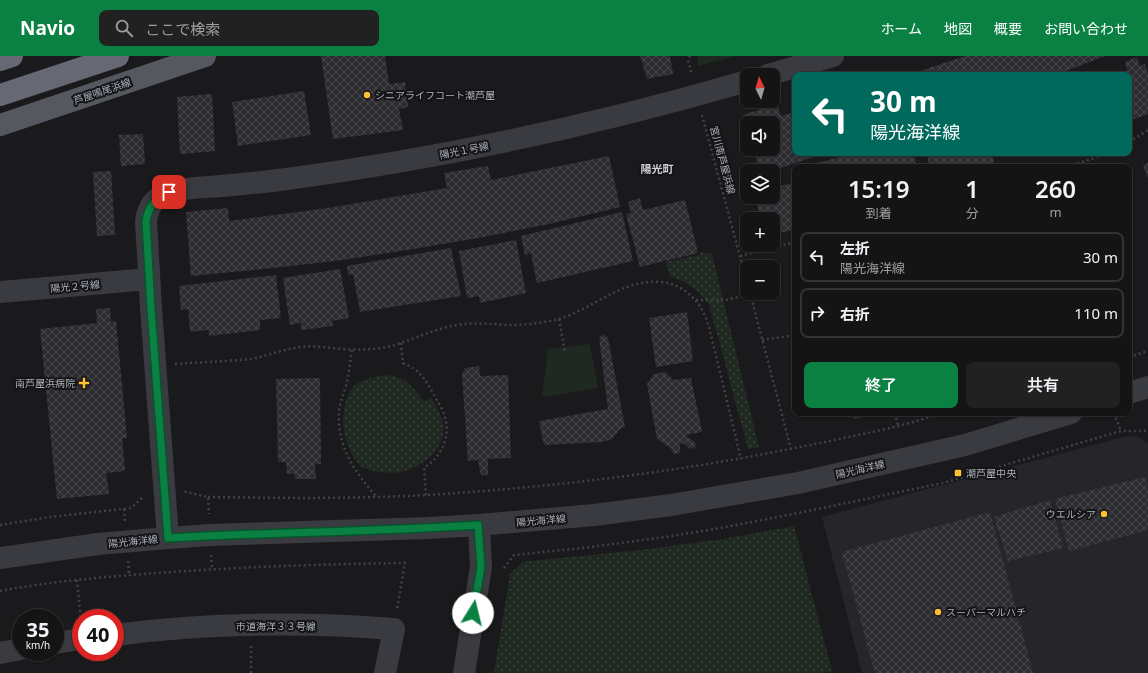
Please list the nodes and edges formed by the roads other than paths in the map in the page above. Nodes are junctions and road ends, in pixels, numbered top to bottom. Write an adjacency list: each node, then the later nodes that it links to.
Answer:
1 (12, 56): 5 (highway)
2 (117, 56): 8 (highway)
3 (205, 56): 9 (main road, 芦屋鳴尾浜線)
4 (833, 56): 6 (street)
5 (0, 60)
6 (780, 71)
7 (740, 83): 10 (street, 陽光１号線)
8 (0, 95)
9 (0, 125)
10 (149, 279): 11 (street, 陽光２号線); 16 (street, 陽光１号線)
11 (0, 292)
12 (1148, 387): 13 (street)
13 (1132, 393)
14 (1061, 416): 15 (street, 陽光海洋線)
15 (478, 525): 16 (street, 陽光海洋線); 22 (street)
16 (168, 538): 17 (street, 陽光海洋線)
17 (0, 558)
18 (124, 634): 21 (street, 市道海洋３３号線)
19 (12, 651): 20 (street)
20 (0, 653)
21 (385, 673)
22 (464, 673)

